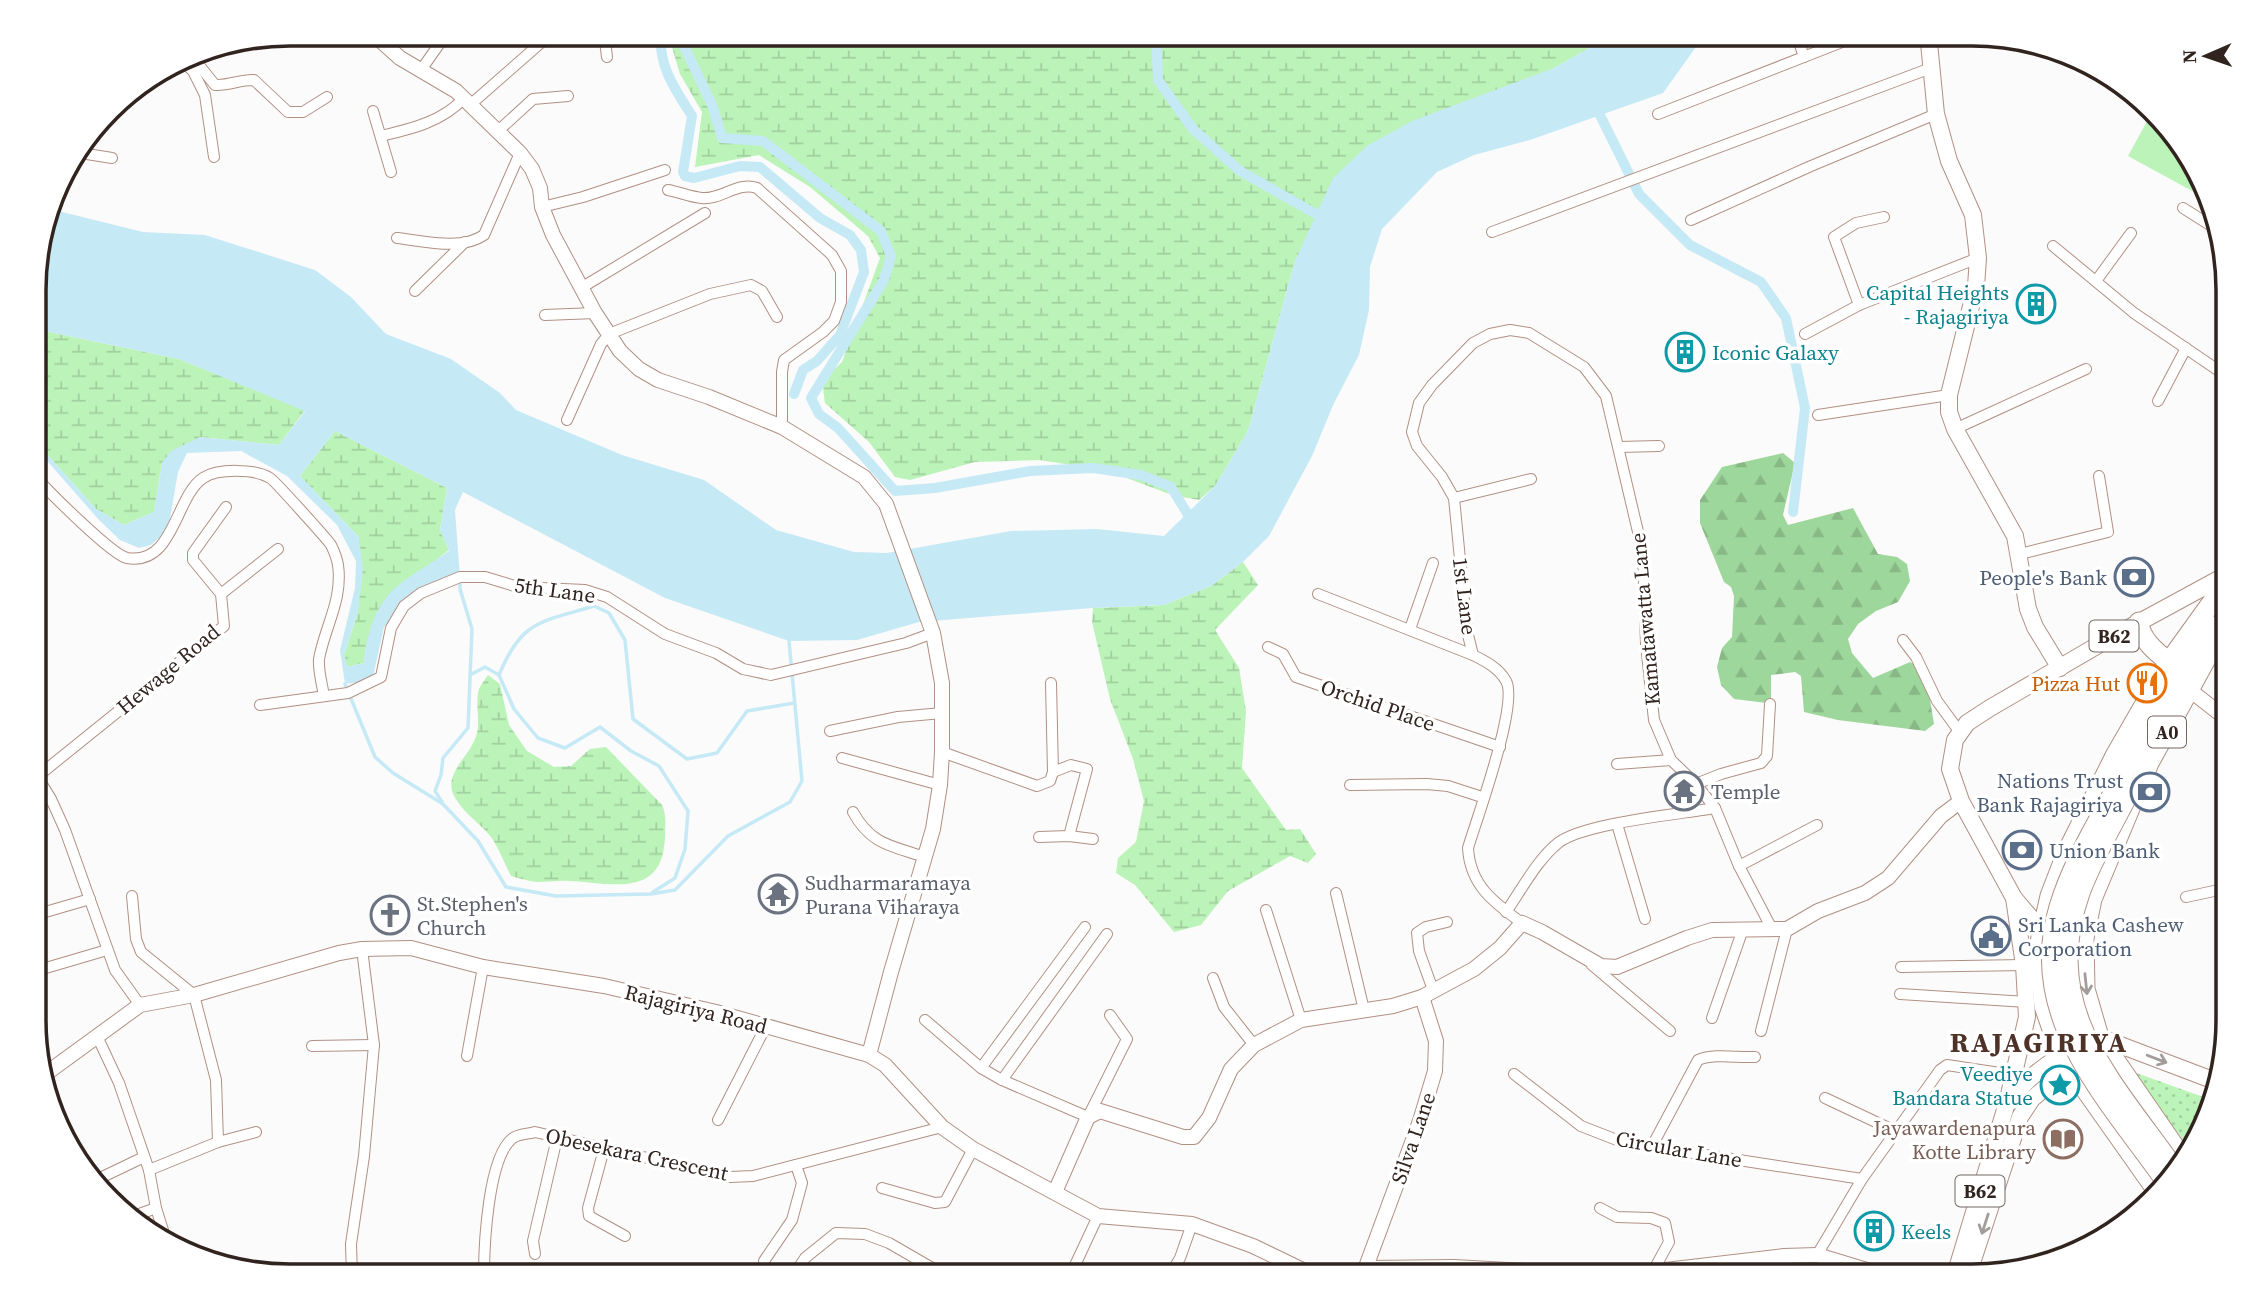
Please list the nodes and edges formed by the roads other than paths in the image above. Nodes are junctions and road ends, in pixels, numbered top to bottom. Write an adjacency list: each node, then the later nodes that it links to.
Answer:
1 (390, 46): 13 (street)
2 (438, 46): 13 (street)
3 (536, 46): 16 (street)
4 (606, 46): 8 (street)
5 (1800, 46): 9 (street)
6 (1832, 46): 9 (street)
7 (1929, 46): 12 (main road)
8 (607, 57)
9 (1804, 57): 18 (street)
10 (198, 64): 15 (street)
11 (189, 68): 24 (street)
12 (1931, 68): 19 (main road); 35 (street)
13 (421, 70): 16 (street)
14 (568, 96): 20 (street)
15 (327, 97)
16 (467, 102): 20 (street); 21 (street)
17 (373, 111): 21 (street)
18 (1658, 114)
19 (1936, 114): 33 (street); 40 (main road)
20 (497, 132): 22 (street)
21 (381, 136): 27 (street)
22 (520, 153): 29 (street); 38 (street)
23 (87, 154): 25 (street)
24 (214, 157)
25 (112, 158)
26 (665, 170): 29 (street)
27 (391, 172)
28 (668, 190): 58 (street)
29 (542, 207): 42 (street)
30 (2183, 208): 34 (street)
31 (705, 213): 42 (street)
32 (1884, 217): 44 (street)
33 (1691, 220)
34 (2207, 223)
35 (1492, 232)
36 (2131, 233): 41 (street)
37 (397, 238): 38 (street)
38 (464, 242): 43 (street)
39 (2053, 246): 41 (street)
40 (1978, 258): 44 (street); 54 (main road)
41 (2096, 281): 51 (street)
42 (581, 288): 45 (street)
43 (415, 291)
44 (1859, 305): 49 (street)
45 (595, 313): 46 (street); 48 (street)
46 (545, 315)
47 (777, 317): 48 (street)
48 (609, 334): 57 (street); 58 (street)
49 (1805, 334)
50 (1473, 343): 61 (street, Kamatawatta Lane); 65 (street, 1st Lane)
51 (2186, 348): 52 (street); 55 (street)
52 (2216, 368)
53 (2086, 369): 59 (street)
54 (1949, 395): 56 (street); 59 (main road)
55 (2158, 401)
56 (1818, 415)
57 (566, 420)
58 (782, 428): 78 (street)
59 (1955, 429): 68 (main road)
60 (1659, 446): 61 (street)
61 (1619, 447): 99 (street, Kamatawatta Lane)
62 (2099, 476): 68 (street)
63 (1531, 480): 65 (street)
64 (46, 489): 89 (street)
65 (1454, 498): 84 (street, 1st Lane)
66 (226, 506): 71 (street, Hewage Road)
67 (278, 549): 71 (street)
68 (2020, 554): 86 (main road)
69 (1433, 563): 79 (street)
70 (2216, 580): 74 (main road, B62)
71 (221, 594): 101 (street, Hewage Road)
72 (1318, 594): 79 (street)
73 (2216, 597): 77 (highway, A0)
74 (2169, 605): 76 (main road, B62); 77 (main road)
75 (2216, 606): 190 (highway, bridge)
76 (2139, 622): 85 (highway); 86 (main road, B62)
77 (2194, 625): 85 (highway, A0)
78 (932, 629): 89 (street, 5th Lane); 93 (street)
79 (1410, 629): 84 (street)
80 (2216, 629): 187 (highway, bridge)
81 (1903, 640): 95 (street)
82 (2216, 642): 88 (highway, A0)
83 (1268, 647): 96 (street, Orchid Place)
84 (1473, 655): 96 (street, 1st Lane)
85 (2169, 662): 135 (highway, A0)
86 (2060, 668): 95 (main road, B62)
87 (1051, 683): 102 (street)
88 (2191, 691): 92 (street); 134 (highway, A0)
89 (324, 696): 91 (street, 5th Lane)
90 (1770, 704): 103 (street)
91 (260, 705)
92 (2216, 711)
93 (942, 713): 94 (street); 97 (street)
94 (830, 731)
95 (1959, 731): 108 (main road, B62)
96 (1500, 747): 107 (street, 1st Lane)
97 (942, 752): 102 (street); 104 (street)
98 (842, 758): 104 (street)
99 (1671, 760): 100 (street); 103 (street, Kamatawatta Lane)
100 (1617, 764)
101 (46, 768)
102 (1053, 772): 113 (street)
103 (1696, 783): 109 (street, Kamatawatta Lane)
104 (940, 785): 116 (street)
105 (1350, 785): 107 (street)
106 (46, 793): 123 (street)
107 (1482, 797): 126 (street, 1st Lane)
108 (1961, 801): 122 (main road, B62); 132 (street)
109 (1716, 808): 111 (street); 117 (street, Kamatawatta Lane)
110 (853, 812): 116 (street)
111 (1617, 824): 126 (street); 127 (street)
112 (1817, 825): 117 (street)
113 (1069, 836): 114 (street); 115 (street)
114 (1039, 837)
115 (1093, 839)
116 (925, 858): 162 (street)
117 (1739, 866): 132 (street, Kamatawatta Lane)
118 (2216, 891): 121 (street)
119 (1336, 893): 149 (street)
120 (132, 897): 146 (street)
121 (2186, 897)
122 (2014, 898): 135 (main road, B62); 139 (main road, B62)
123 (90, 899): 125 (street); 137 (street)
124 (1266, 910): 153 (street)
125 (46, 912)
126 (1506, 912): 129 (street, 1st Lane)
127 (1645, 919)
128 (1447, 922): 144 (street)
129 (1522, 923): 138 (street); 144 (street)
130 (1085, 927): 166 (street)
131 (1743, 929): 132 (street); 138 (street); 151 (street)
132 (1780, 929): 156 (street)
133 (1107, 934): 171 (street)
134 (2084, 938): 135 (street); 158 (highway, A0, one-way to 158)
135 (2040, 940): 148 (main road); 165 (highway, A0)
136 (362, 949): 140 (street, Rajagiriya Road); 146 (street, Rajagiriya Road); 159 (street)
137 (107, 950): 142 (street); 147 (street)
138 (1580, 955): 155 (street)
139 (2024, 965): 141 (street); 148 (main road, B62)
140 (483, 967): 154 (street, Rajagiriya Road); 163 (street)
141 (1901, 967)
142 (46, 968)
143 (1213, 978): 160 (street)
144 (1428, 993): 149 (street); 208 (street, Silva Lane)
145 (1900, 994): 148 (street)
146 (194, 995): 147 (street, Rajagiriya Road); 181 (street)
147 (140, 1006): 157 (street, Rajagiriya Road)
148 (2027, 1009): 169 (main road, B62)
149 (1364, 1010): 153 (street)
150 (1110, 1015): 175 (street)
151 (1712, 1018)
152 (925, 1020): 166 (street)
153 (1301, 1020): 160 (street)
154 (766, 1027): 162 (street, Rajagiriya Road); 176 (street)
155 (1670, 1031)
156 (1761, 1031)
157 (97, 1036): 167 (street, Rajagiriya Road); 186 (street)
158 (2099, 1037): 165 (main road); 170 (main road, one-way to 170); 185 (highway, A0)
159 (374, 1045): 161 (street); 214 (street)
160 (1254, 1045): 175 (street)
161 (312, 1046)
162 (869, 1055): 177 (street, Rajagiriya Road)
163 (467, 1056)
164 (1755, 1057): 182 (street)
165 (2065, 1062): 173 (main road, B62); 174 (main road, B62); 193 (highway, A0)
166 (981, 1068): 171 (street)
167 (51, 1070)
168 (1514, 1074): 182 (street, Circular Lane)
169 (2013, 1075): 173 (main road, B62); 178 (street)
170 (2209, 1079)
171 (1002, 1080): 175 (street)
172 (1825, 1098): 178 (street)
173 (2007, 1105): 174 (main road); 212 (main road, B62)
174 (2023, 1114): 213 (main road, B62, one-way to 213)
175 (1087, 1117): 195 (street)
176 (719, 1120)
177 (942, 1127): 184 (street, Rajagiriya Road); 188 (street, Obesekara Crescent)
178 (1895, 1131): 192 (street)
179 (256, 1132): 181 (street)
180 (557, 1138): 183 (street, Obesekara Crescent); 203 (street); 215 (street, Obesekara Crescent)
181 (218, 1142): 189 (street)
182 (1651, 1148): 192 (street, Circular Lane)
183 (604, 1149): 188 (street, Obesekara Crescent); 202 (street)
184 (973, 1149): 194 (street); 195 (street, Rajagiriya Road)
185 (2178, 1151)
186 (144, 1157): 189 (street); 191 (street)
187 (2170, 1162)
188 (796, 1165): 205 (street)
189 (149, 1170): 196 (street)
190 (2161, 1175)
191 (103, 1177)
192 (1862, 1179): 204 (street)
193 (2152, 1184)
194 (882, 1188)
195 (1055, 1192): 199 (street, Rajagiriya Road)
196 (156, 1208): 198 (street); 201 (street)
197 (1600, 1208): 209 (street)
198 (141, 1213)
199 (1098, 1216): 200 (street, Rajagiriya Road); 218 (street)
200 (1192, 1224): 206 (street); 207 (street, Rajagiriya Road)
201 (162, 1228)
202 (625, 1236)
203 (535, 1255)
204 (1817, 1255): 210 (street); 211 (street)
205 (764, 1261)
206 (1177, 1263)
207 (1289, 1263)
208 (1368, 1263)
209 (1657, 1263)
210 (1731, 1263)
211 (1844, 1263)
212 (1959, 1263)
213 (1972, 1263)
214 (352, 1264)
215 (485, 1264)
216 (801, 1264): 217 (street)
217 (925, 1264)
218 (1076, 1264)

